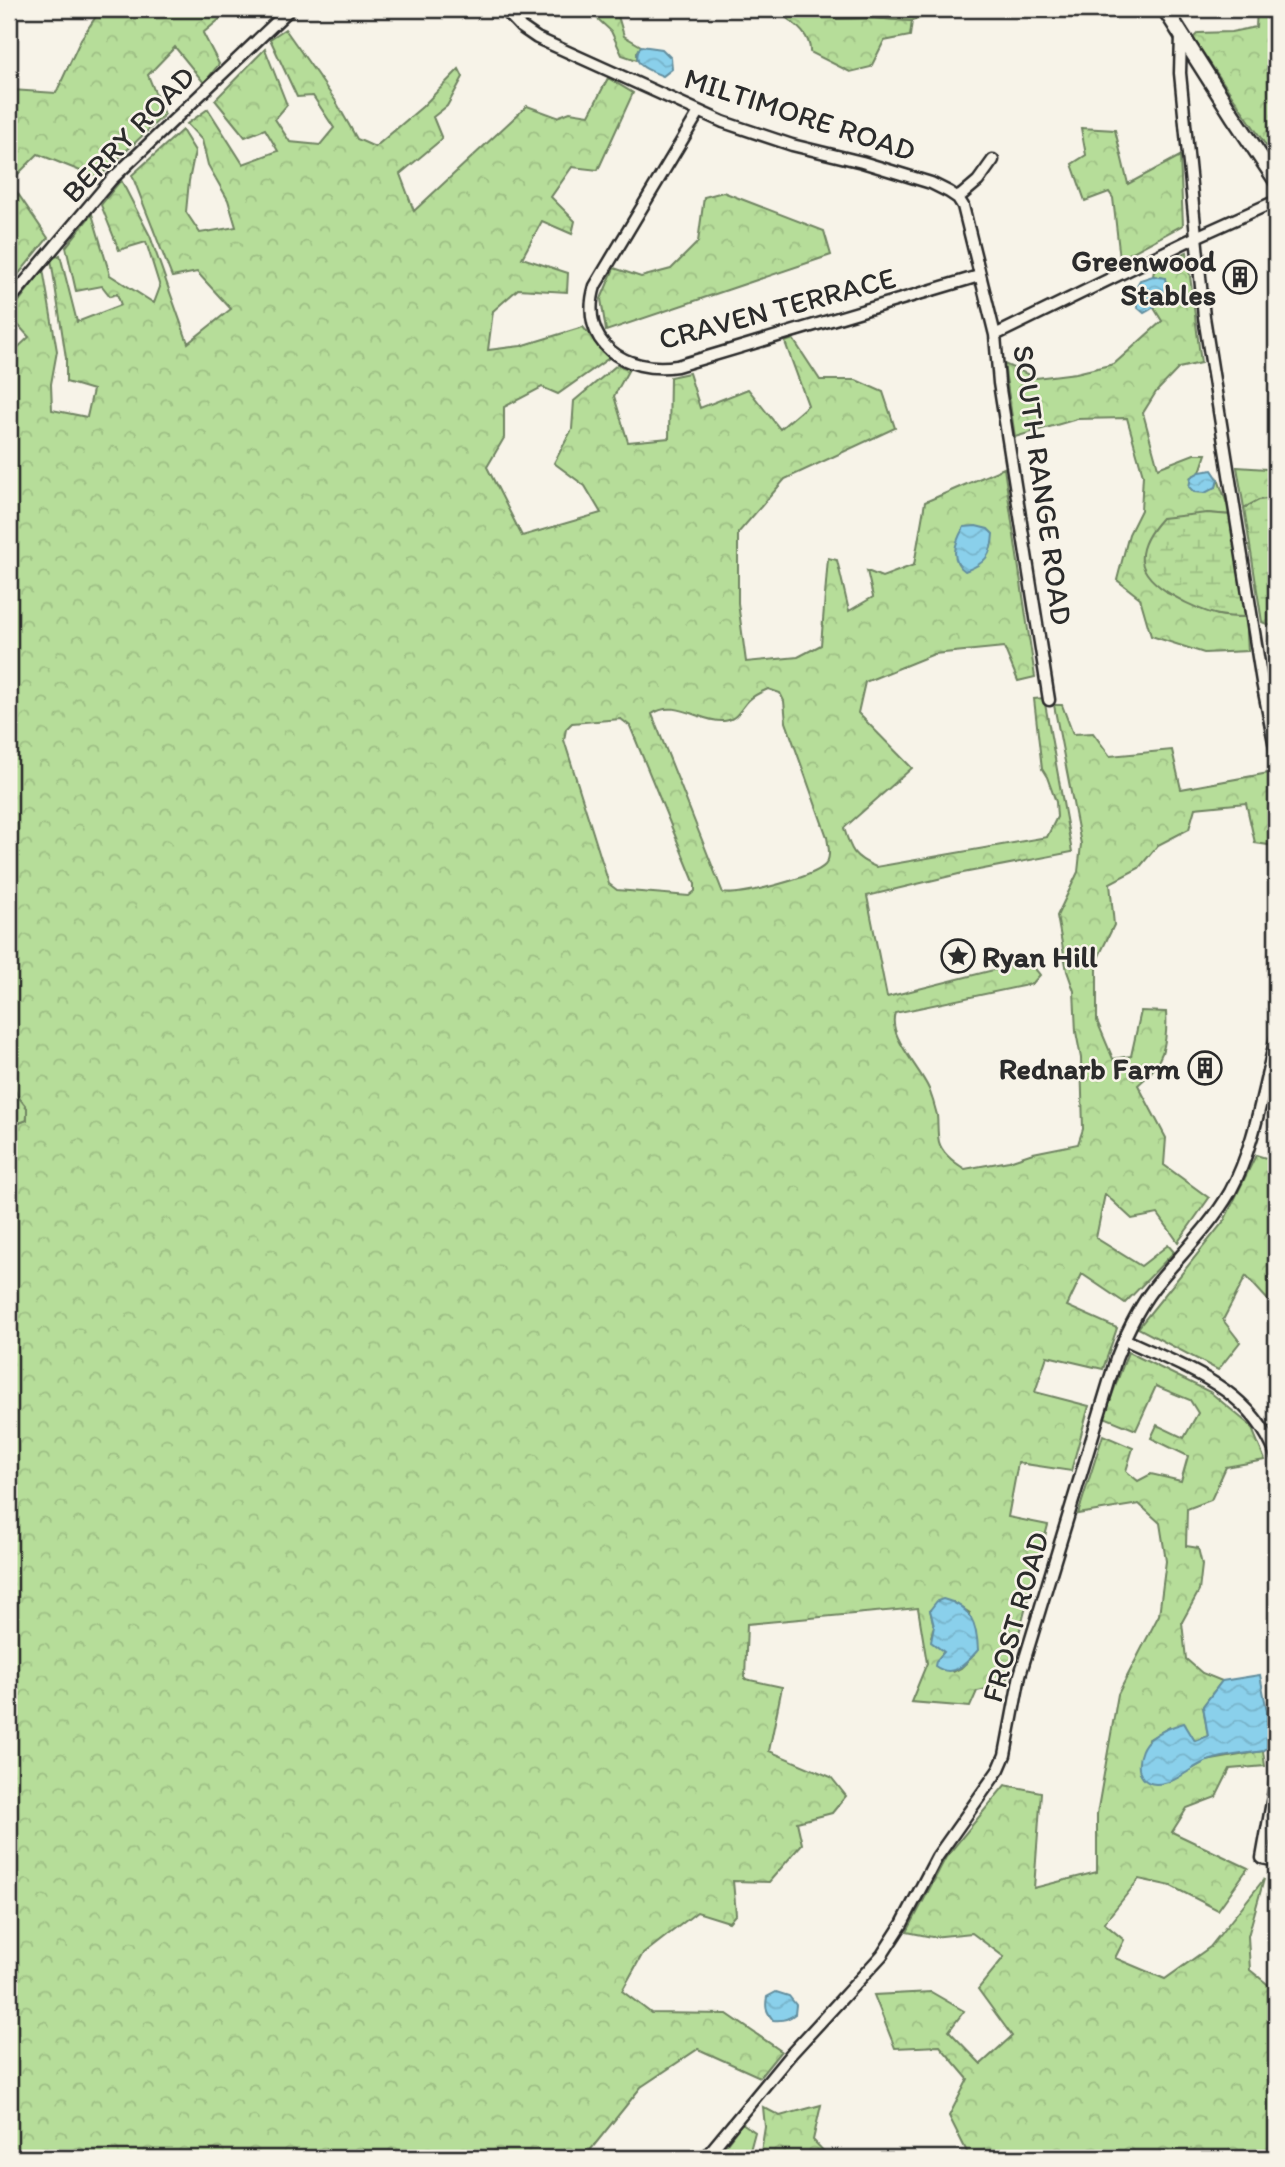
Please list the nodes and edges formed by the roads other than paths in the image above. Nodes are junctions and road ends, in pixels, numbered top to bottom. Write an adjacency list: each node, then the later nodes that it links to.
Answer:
1 (290, 9): 12 (street, BERRY ROAD)
2 (504, 9): 5 (street, MILTIMORE ROAD)
3 (1165, 9): 4 (main road)
4 (1181, 33): 7 (main road); 10 (street)
5 (699, 112): 8 (street, MILTIMORE ROAD); 11 (street, CRAVEN TERRACE)
6 (993, 160): 8 (street)
7 (1276, 180)
8 (958, 198): 11 (street)
9 (1276, 201): 10 (street, SOUTH RANGE ROAD)
10 (1196, 237): 13 (street, SOUTH RANGE ROAD); 15 (street)
11 (979, 276): 13 (street)
12 (9, 301)
13 (995, 335): 14 (street, SOUTH RANGE ROAD)
14 (1049, 700)
15 (1276, 752)
16 (1276, 1038): 17 (street, FROST ROAD)
17 (1124, 1339): 18 (street); 21 (street, FROST ROAD)
18 (1276, 1455)
19 (1276, 1779): 20 (street)
20 (1276, 1861)
21 (705, 2158)

